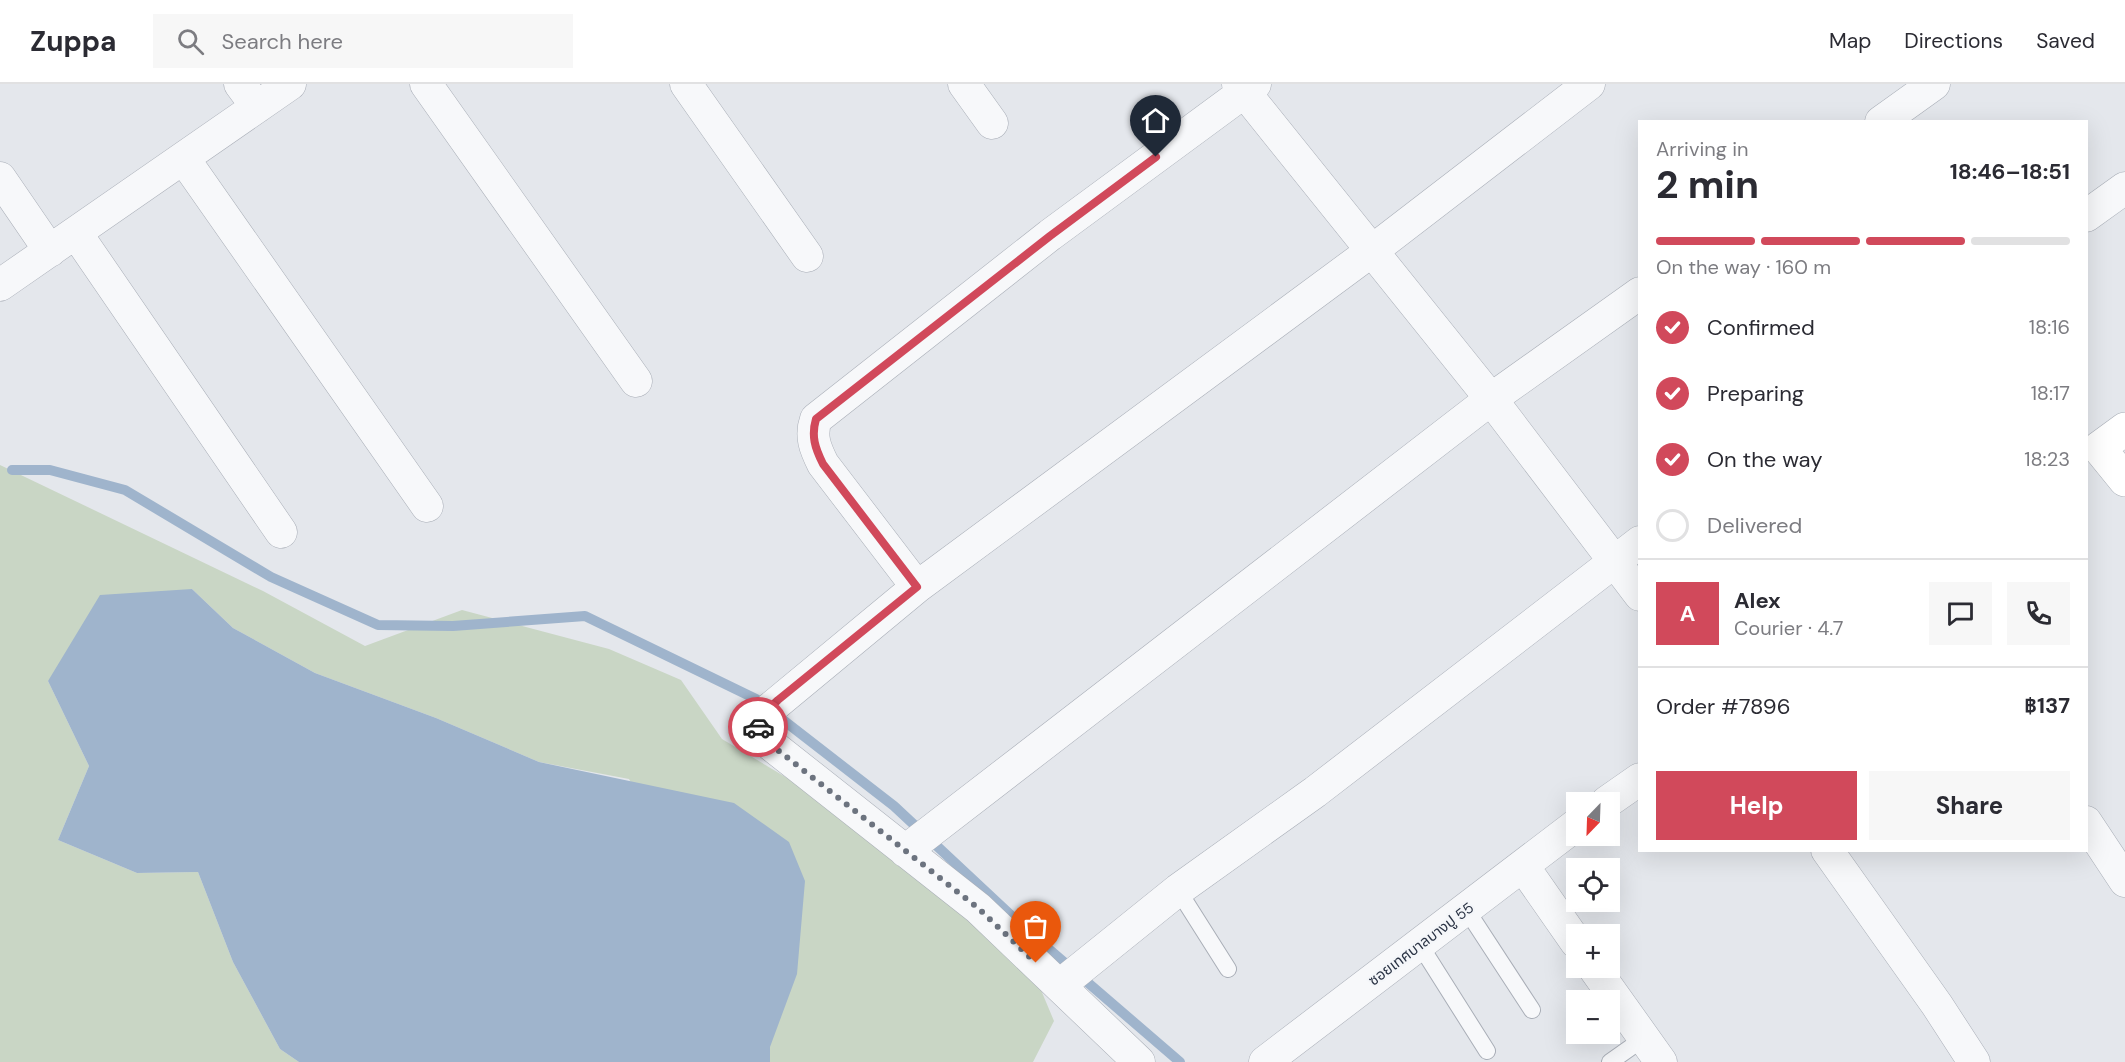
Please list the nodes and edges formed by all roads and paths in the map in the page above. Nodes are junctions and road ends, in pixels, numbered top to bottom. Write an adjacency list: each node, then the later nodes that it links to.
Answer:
1 (290, 84): 8 (street)
2 (426, 84): 21 (street)
3 (686, 84): 18 (street)
4 (964, 84): 10 (street)
5 (1588, 84): 16 (street)
6 (1934, 84): 9 (street)
7 (1246, 87): 16 (street); 29 (street)
8 (249, 95): 11 (street)
9 (1884, 120)
10 (992, 123)
11 (184, 159): 15 (street); 25 (street)
12 (0, 178): 17 (street)
13 (2125, 188): 14 (street)
14 (2088, 215)
15 (76, 233): 17 (street); 26 (street)
16 (1373, 250): 22 (street); 29 (street)
17 (50, 251): 19 (street)
18 (807, 256)
19 (0, 285)
20 (1638, 294): 22 (street)
21 (636, 381)
22 (1491, 399): 28 (street); 35 (street)
23 (2104, 444): 24 (street)
24 (2125, 480)
25 (427, 506)
26 (282, 532)
27 (1638, 543): 28 (street)
28 (1614, 560): 30 (street); 39 (street)
29 (917, 587): 35 (street)
30 (1638, 592)
31 (1638, 780): 32 (street)
32 (1620, 793)
33 (2088, 825): 38 (street)
34 (1566, 833): 37 (street, ซอยเทศบาลบางปู 55)
35 (916, 841): 45 (street)
36 (1828, 852): 52 (street)
37 (1522, 866): 40 (street, ซอยเทศบาลบางปู 55); 41 (street)
38 (2125, 881)
39 (1178, 890): 43 (lane); 45 (street)
40 (1466, 909): 42 (street, ซอยเทศบาลบางปู 55); 46 (lane)
41 (1566, 928)
42 (1420, 945): 48 (lane); 50 (street, ซอยเทศบาลบางปู 55)
43 (1228, 969)
44 (1601, 978): 47 (street)
45 (1065, 981): 49 (street)
46 (1532, 1010)
47 (1652, 1050): 51 (lane)
48 (1487, 1051)
49 (1139, 1062)
50 (1266, 1062)
51 (1610, 1062)
52 (1974, 1062)

